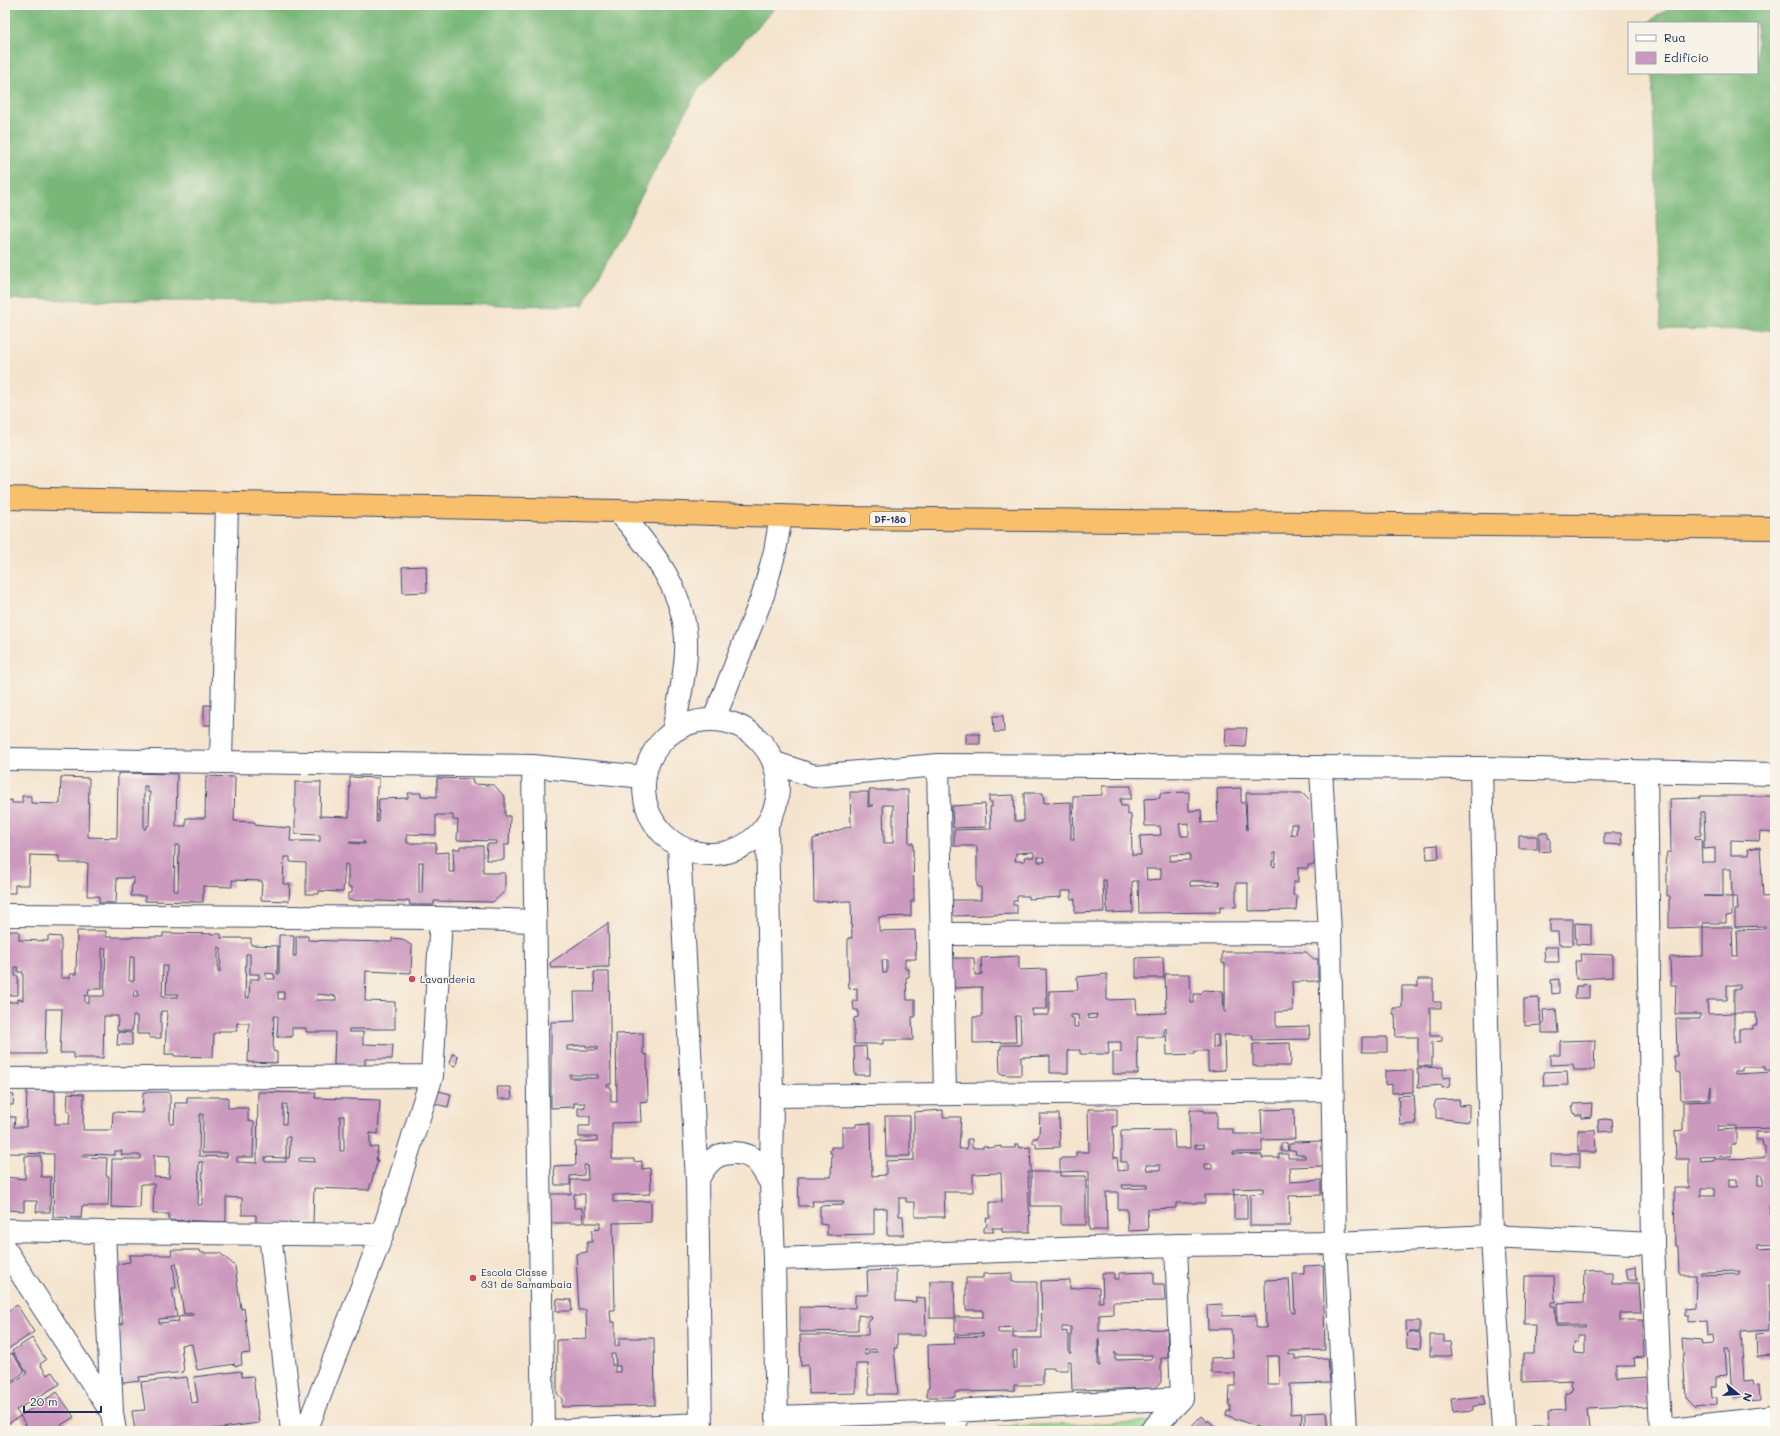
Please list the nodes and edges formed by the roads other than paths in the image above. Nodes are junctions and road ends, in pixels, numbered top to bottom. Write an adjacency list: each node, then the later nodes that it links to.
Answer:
1 (5, 498): 2 (highway, DF-180)
2 (227, 503): 3 (highway, DF-180); 9 (street)
3 (618, 511): 4 (highway, DF-180); 7 (street)
4 (781, 516): 5 (highway, DF-180); 6 (street)
5 (1775, 528)
6 (714, 719): 7 (street); 10 (street)
7 (673, 731): 18 (street)
8 (5, 759): 9 (street)
9 (221, 762): 12 (street)
10 (775, 763): 17 (street); 19 (street)
11 (938, 765): 13 (street); 17 (street); 26 (street)
12 (533, 766): 18 (street); 24 (street)
13 (1322, 768): 14 (street); 25 (street)
14 (1481, 768): 15 (street); 38 (street)
15 (1646, 772): 16 (street); 40 (street)
16 (1775, 774)
17 (814, 776): 19 (street)
18 (644, 778): 21 (street)
19 (778, 798): 20 (street)
20 (767, 825): 21 (street); 31 (street)
21 (679, 847): 32 (street)
22 (5, 915): 23 (street)
23 (441, 918): 24 (street); 27 (street)
24 (535, 921): 52 (street)
25 (1330, 933): 26 (street); 29 (street)
26 (942, 934): 30 (street)
27 (432, 1076): 28 (street); 37 (street)
28 (5, 1079)
29 (1332, 1090): 30 (street); 39 (street)
30 (945, 1093): 31 (street)
31 (772, 1096): 33 (street)
32 (696, 1181): 33 (street); 49 (street)
33 (770, 1182): 43 (street)
34 (5, 1230): 35 (street)
35 (104, 1232): 36 (street); 47 (street)
36 (270, 1234): 37 (street); 50 (street)
37 (382, 1235): 51 (street)
38 (1492, 1236): 39 (street); 40 (street); 56 (street)
39 (1335, 1243): 41 (street); 55 (street)
40 (1653, 1244): 57 (street)
41 (1176, 1245): 43 (street); 44 (street)
42 (5, 1249): 47 (street)
43 (774, 1259): 48 (street)
44 (1182, 1398): 46 (street); 54 (street)
45 (1775, 1418): 57 (street)
46 (955, 1421): 48 (street)
47 (114, 1422)
48 (777, 1424)
49 (701, 1428): 53 (street)
50 (292, 1431)
51 (306, 1431)
52 (543, 1431)
53 (550, 1431)
54 (1151, 1431)
55 (1345, 1431)
56 (1503, 1431)
57 (1661, 1431)

